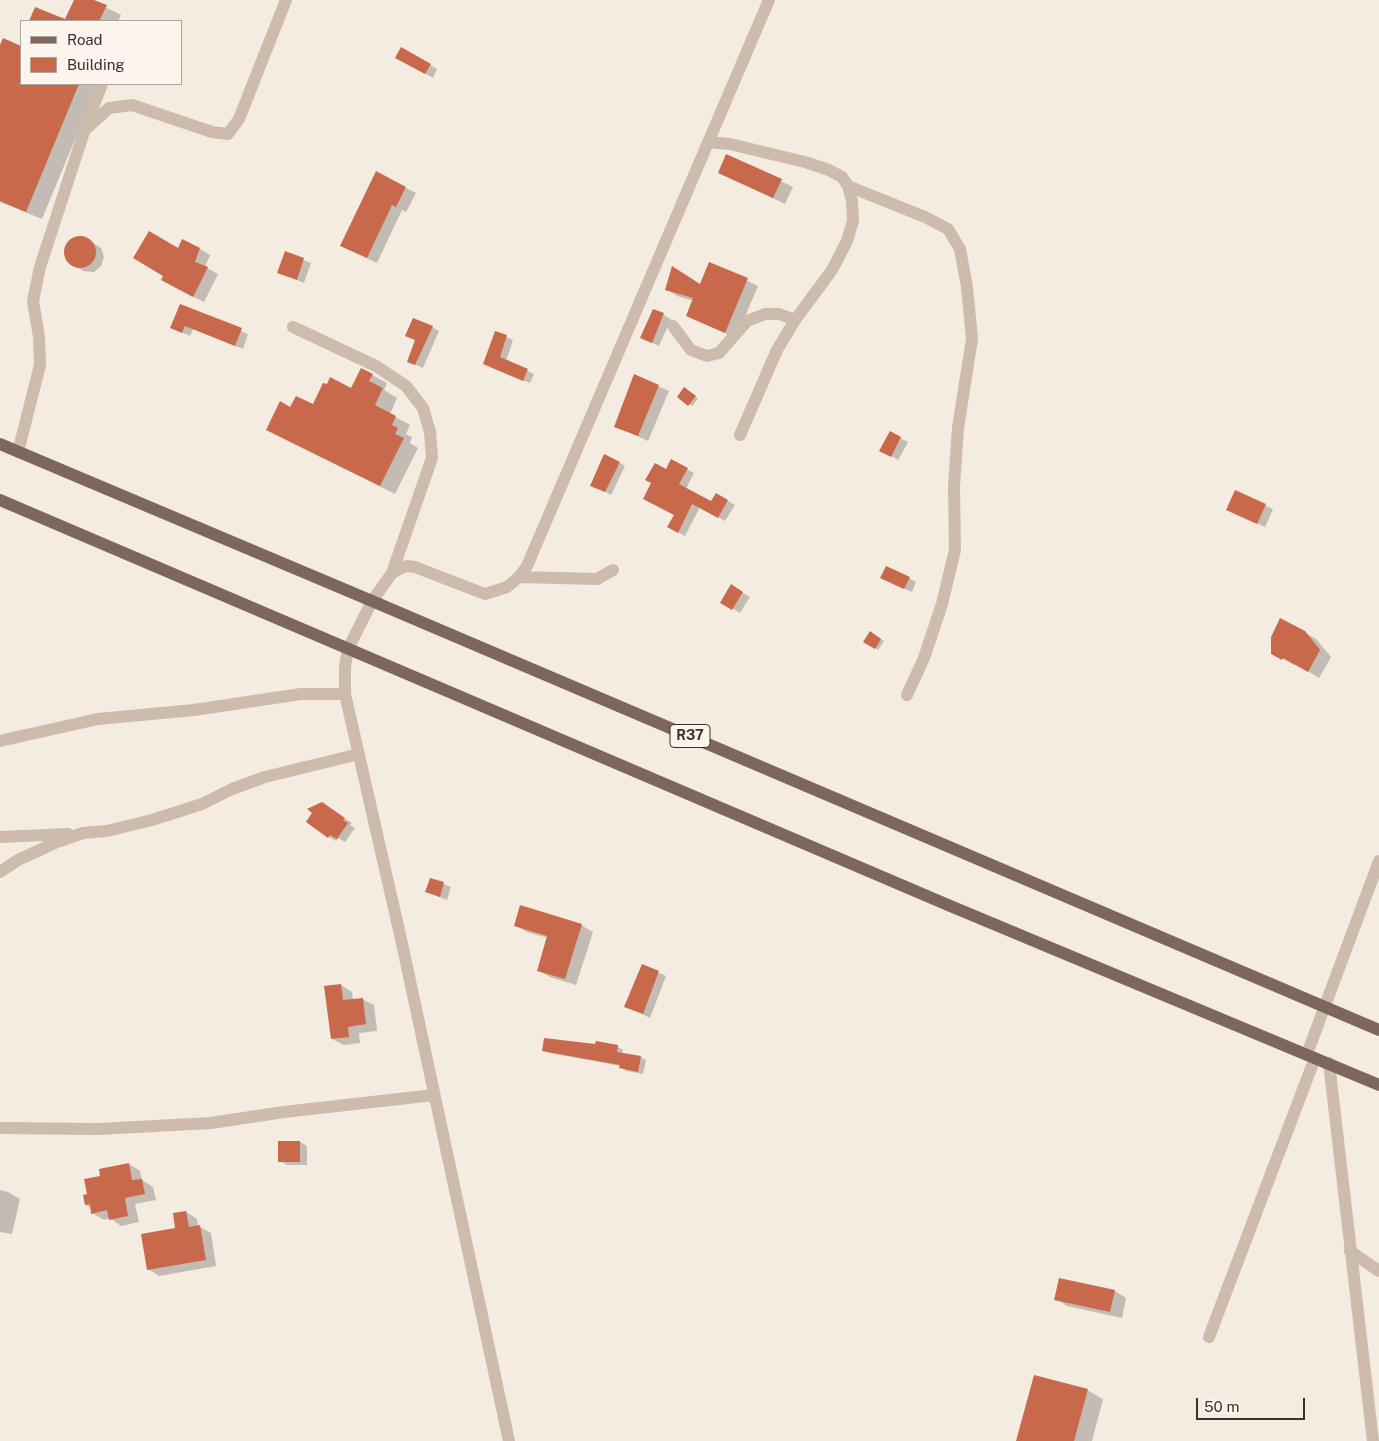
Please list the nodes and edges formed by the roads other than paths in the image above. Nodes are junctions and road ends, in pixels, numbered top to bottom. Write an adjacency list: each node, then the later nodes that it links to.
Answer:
1 (286, 0): 4 (street)
2 (769, 0): 5 (street)
3 (102, 85): 4 (street)
4 (85, 129): 12 (street)
5 (708, 142): 6 (street); 16 (street)
6 (848, 186): 7 (street); 20 (street)
7 (795, 320): 8 (street); 10 (street)
8 (672, 326)
9 (292, 327): 15 (street)
10 (740, 435)
11 (0, 444): 12 (main road, R37)
12 (18, 452): 17 (main road, R37)
13 (0, 500): 18 (main road)
14 (613, 570): 16 (street)
15 (392, 574): 16 (street); 17 (street)
16 (519, 577)
17 (372, 601): 18 (street); 27 (main road, R37)
18 (348, 649): 19 (street); 29 (main road)
19 (345, 694): 21 (street); 22 (street)
20 (907, 695)
21 (0, 741)
22 (359, 754): 23 (street); 32 (street)
23 (83, 834): 24 (street); 26 (street)
24 (0, 837)
25 (1379, 861): 27 (street)
26 (0, 872)
27 (1324, 1007): 28 (main road, R37); 29 (street)
28 (1379, 1030)
29 (1311, 1056): 30 (main road); 36 (street)
30 (1329, 1063): 31 (main road); 34 (street)
31 (1379, 1085)
32 (434, 1095): 33 (street); 37 (street)
33 (0, 1128)
34 (1350, 1251): 35 (street); 38 (street)
35 (1379, 1271)
36 (1209, 1337)
37 (509, 1441)
38 (1373, 1441)

